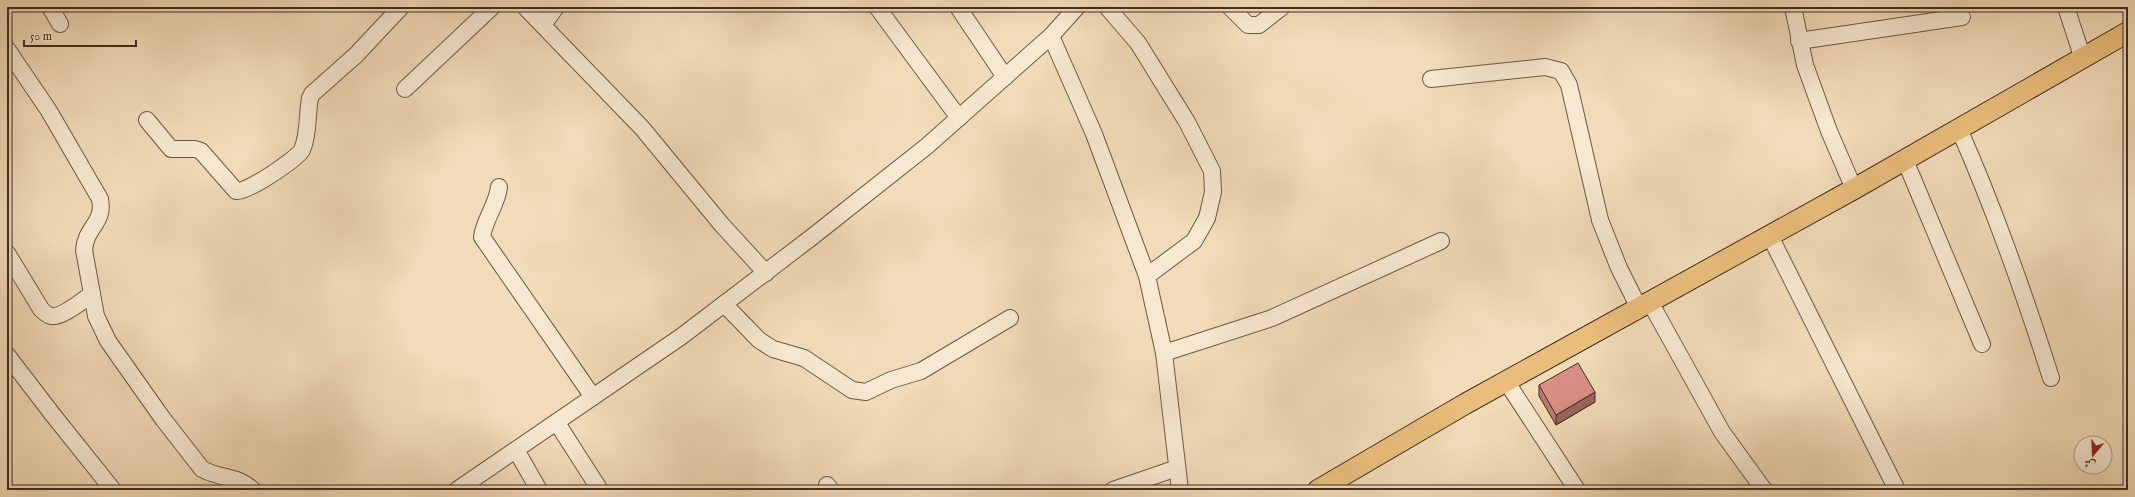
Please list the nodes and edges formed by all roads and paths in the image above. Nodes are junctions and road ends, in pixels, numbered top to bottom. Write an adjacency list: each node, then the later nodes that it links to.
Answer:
1 (50, 7): 15 (street)
2 (401, 7): 26 (street)
3 (492, 7): 24 (street)
4 (525, 7): 16 (street)
5 (556, 7): 16 (street)
6 (877, 7): 25 (street)
7 (958, 7): 22 (street)
8 (1077, 7): 18 (street)
9 (1107, 7): 35 (street)
10 (1230, 7): 11 (street)
11 (1282, 7)
12 (1793, 7): 19 (street)
13 (2066, 7): 21 (street)
14 (1962, 17): 19 (street)
15 (60, 24)
16 (543, 25): 34 (street)
17 (2128, 32): 21 (main road)
18 (1051, 36): 22 (street); 35 (street)
19 (1800, 41): 30 (street)
20 (7, 49): 36 (street)
21 (2083, 59): 27 (main road)
22 (1005, 77): 25 (street)
23 (1431, 79): 38 (street)
24 (405, 89)
25 (959, 118): 34 (street)
26 (147, 120)
27 (1959, 129): 28 (main road); 43 (street)
28 (1905, 160): 30 (main road); 40 (street)
29 (499, 187): 45 (street)
30 (1854, 189): 31 (main road)
31 (1770, 236): 38 (main road); 59 (street)
32 (1441, 241): 41 (street)
33 (7, 253): 36 (street)
34 (766, 273): 37 (street)
35 (1147, 276): 41 (street)
36 (92, 294): 50 (street)
37 (724, 304): 39 (street); 45 (street)
38 (1645, 305): 44 (main road); 58 (street)
39 (1010, 318)
40 (1982, 344)
41 (1164, 353): 48 (street)
42 (7, 354): 49 (street)
43 (2051, 378)
44 (1506, 381): 56 (main road); 57 (street)
45 (593, 397): 46 (street)
46 (557, 423): 47 (street); 53 (street)
47 (516, 450): 51 (street); 52 (street)
48 (1177, 468): 54 (street); 55 (street)
49 (113, 490)
50 (253, 490)
51 (457, 490)
52 (540, 490)
53 (600, 490)
54 (1113, 490)
55 (1180, 490)
56 (1318, 490)
57 (1577, 490)
58 (1764, 490)
59 (1897, 490)

